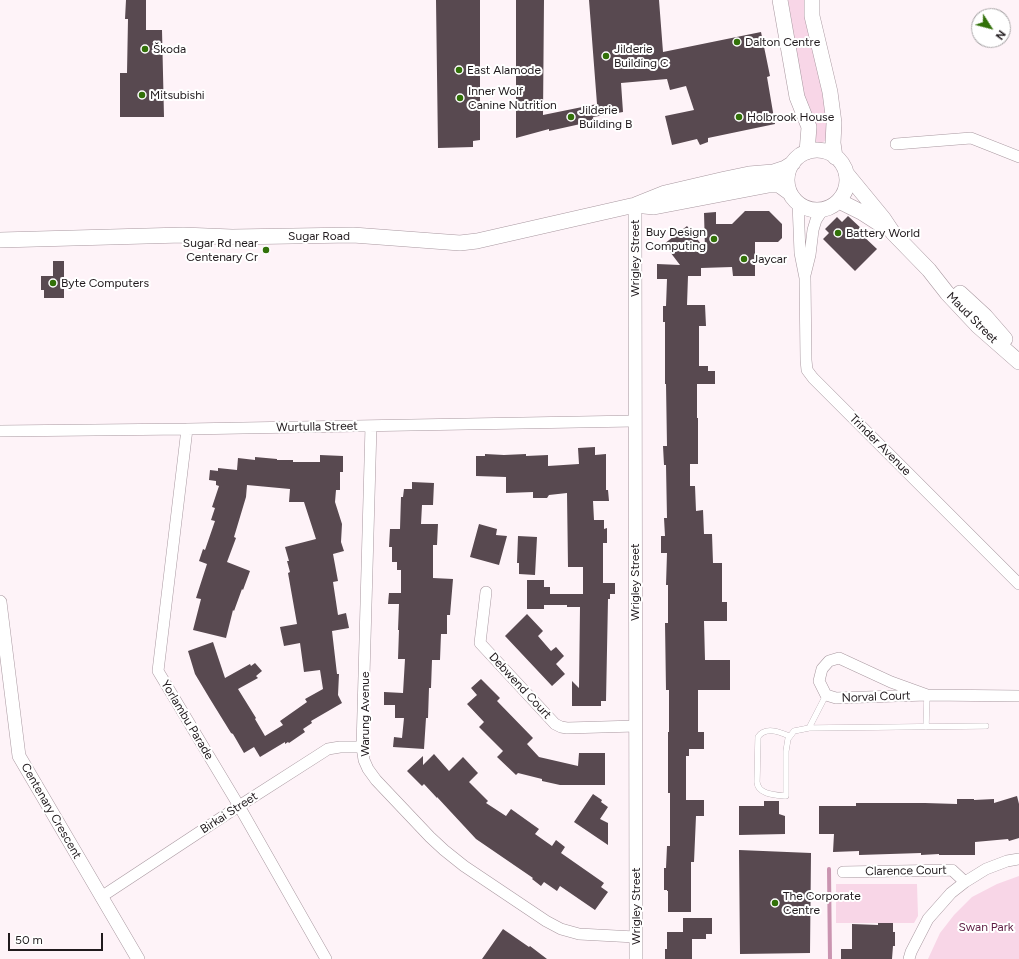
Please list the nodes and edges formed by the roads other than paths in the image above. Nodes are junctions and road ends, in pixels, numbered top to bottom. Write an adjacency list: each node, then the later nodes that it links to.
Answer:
1 (780, 0): 4 (main road)
2 (812, 0): 5 (main road)
3 (896, 144): 6 (street)
4 (807, 152): 5 (main road); 7 (main road)
5 (835, 157): 8 (main road)
6 (1019, 157)
7 (793, 163): 9 (main road); 11 (main road)
8 (846, 173): 10 (main road); 13 (main road, Maud Street)
9 (794, 198): 11 (main road); 12 (main road); 16 (street, Trinder Avenue)
10 (839, 201): 12 (main road); 13 (main road, Maud Street)
11 (635, 206): 14 (main road, Sugar Road); 19 (street, Wrigley Street)
12 (823, 210): 16 (street, Trinder Avenue)
13 (893, 233): 15 (main road, Maud Street)
14 (0, 240)
15 (929, 270): 17 (main road, Maud Street); 18 (main road, Maud Street)
16 (805, 278): 23 (street, Trinder Avenue)
17 (1019, 356)
18 (1019, 362)
19 (635, 421): 20 (street, Wurtulla Street); 29 (street, Wrigley Street)
20 (371, 426): 21 (street, Wurtulla Street); 34 (street, Warung Avenue)
21 (186, 429): 22 (street, Wurtulla Street); 35 (street, Yorlambu Parade)
22 (0, 430)
23 (1019, 584)
24 (486, 592): 29 (street, Debwend Court)
25 (0, 602): 39 (street, Centenary Crescent)
26 (826, 695): 27 (street, Norval Court); 27 (street, Norval Court); 32 (lane)
27 (927, 695): 28 (street, Norval Court); 31 (lane)
28 (1019, 696)
29 (636, 726): 40 (street, Wrigley Street)
30 (986, 726): 31 (lane)
31 (926, 727): 32 (lane)
32 (809, 728): 33 (lane)
33 (789, 736): 33 (lane)
34 (362, 747): 35 (street, Birkai Street); 40 (street, Warung Avenue)
35 (239, 806): 39 (street, Birkai Street); 42 (street, Yorlambu Parade)
36 (1019, 859): 38 (street)
37 (843, 872): 38 (street, Clarence Court)
38 (965, 882): 44 (street)
39 (102, 897): 41 (street, Centenary Crescent)
40 (636, 937): 43 (street, Wrigley Street)
41 (138, 959)
42 (326, 959)
43 (636, 959)
44 (909, 959)

